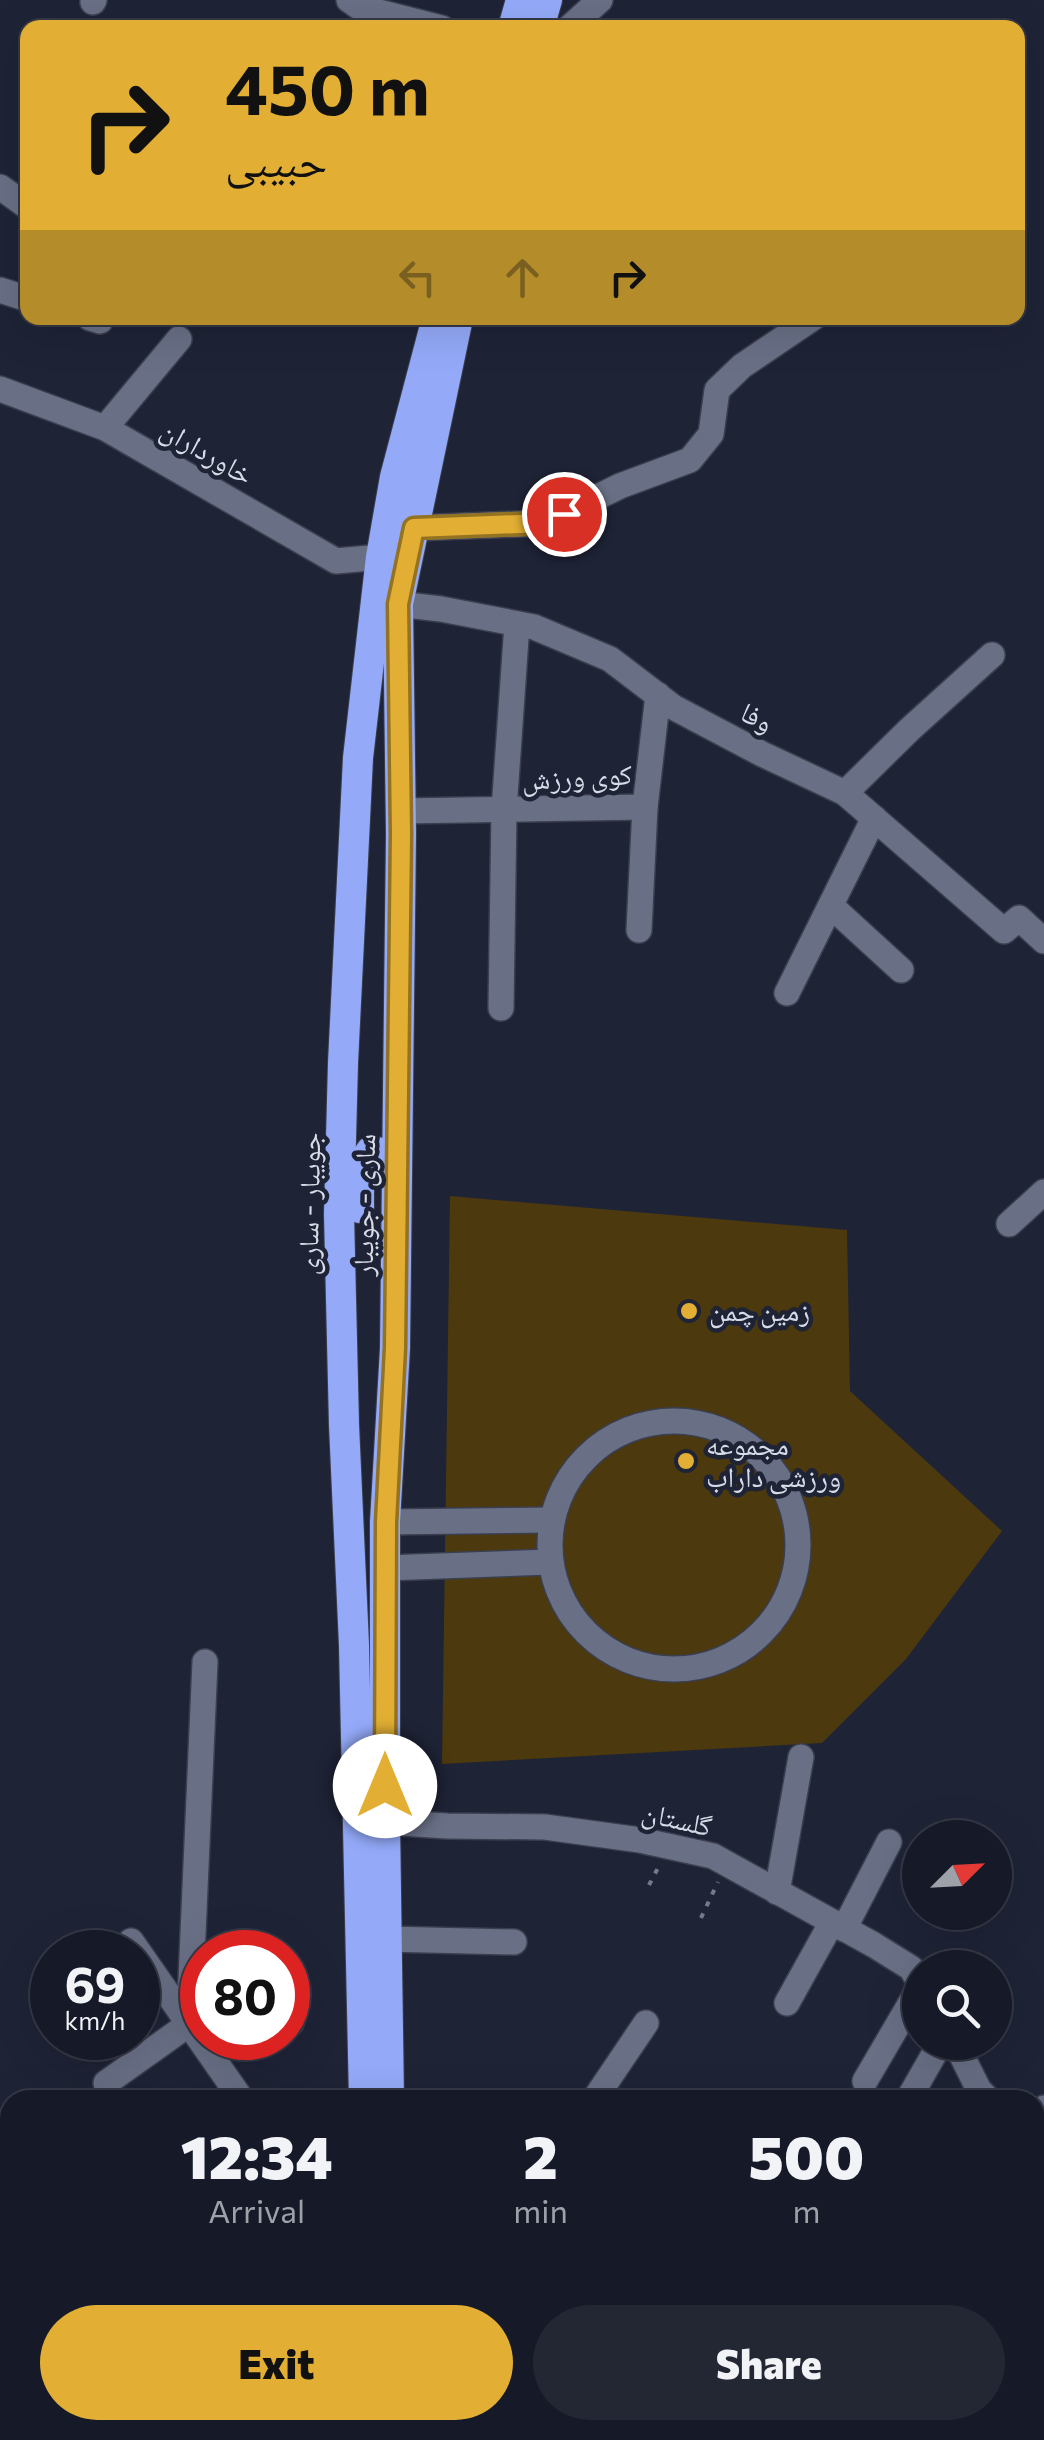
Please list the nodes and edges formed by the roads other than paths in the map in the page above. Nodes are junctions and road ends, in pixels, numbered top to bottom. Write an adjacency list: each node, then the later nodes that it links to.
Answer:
1 (349, 0): 3 (street)
2 (600, 0): 4 (street)
3 (378, 20)
4 (578, 20)
5 (435, 325): 12 (highway, جویبار - ساری)
6 (457, 325): 11 (highway, ساری - جویبار)
7 (803, 325): 11 (street)
8 (179, 339): 10 (street)
9 (0, 389): 10 (street, خاورداران)
10 (105, 428): 12 (street, خاورداران)
11 (414, 528): 13 (highway, ساری - جویبار)
12 (382, 557): 29 (highway, جویبار - ساری)
13 (398, 604): 14 (street, وفا); 20 (highway, ساری - جویبار)
14 (517, 624): 16 (street, وفا); 19 (street)
15 (992, 654): 17 (street)
16 (658, 696): 17 (street, وفا); 18 (street, کوی ورزش)
17 (845, 793): 21 (street, وفا)
18 (646, 807): 19 (street, کوی ورزش); 23 (street)
19 (504, 810): 20 (street, کوی ورزش); 28 (street)
20 (401, 811): 24 (highway, ساری - جویبار)
21 (874, 818): 22 (street); 25 (street, وفا)
22 (830, 906): 26 (street); 27 (street)
23 (639, 930)
24 (400, 931): 29 (highway); 30 (highway, ساری - جویبار)
25 (1044, 942)
26 (901, 970)
27 (787, 993)
28 (502, 1008)
29 (343, 1063): 33 (highway, جویبار - ساری)
30 (396, 1167): 33 (highway); 35 (highway, ساری - جویبار)
31 (1044, 1192): 32 (street)
32 (1008, 1224)
33 (344, 1425): 60 (highway, جویبار - ساری)
34 (552, 1520): 35 (street); 36 (street); 36 (street)
35 (386, 1522): 37 (highway, ساری - جویبار)
36 (550, 1562): 37 (street)
37 (385, 1568): 40 (highway, ساری - جویبار)
38 (204, 1662): 44 (street)
39 (801, 1758): 42 (street)
40 (384, 1822): 42 (street, گلستان); 45 (highway, ساری - جویبار)
41 (889, 1842): 43 (street)
42 (778, 1892): 43 (street, گلستان)
43 (838, 1925): 47 (street, گلستان); 49 (street)
44 (198, 1930)
45 (386, 1939): 46 (street); 61 (highway, ساری - جویبار)
46 (514, 1942)
47 (902, 1963)
48 (160, 1978): 50 (street)
49 (787, 2003)
50 (180, 2004)
51 (902, 2016): 57 (street)
52 (646, 2022): 62 (street)
53 (180, 2034): 58 (street)
54 (218, 2060): 59 (street)
55 (931, 2060): 63 (street)
56 (964, 2060): 64 (street)
57 (865, 2081)
58 (106, 2083)
59 (236, 2090)
60 (364, 2090)
61 (389, 2090)
62 (601, 2090)
63 (914, 2090)
64 (980, 2090)

